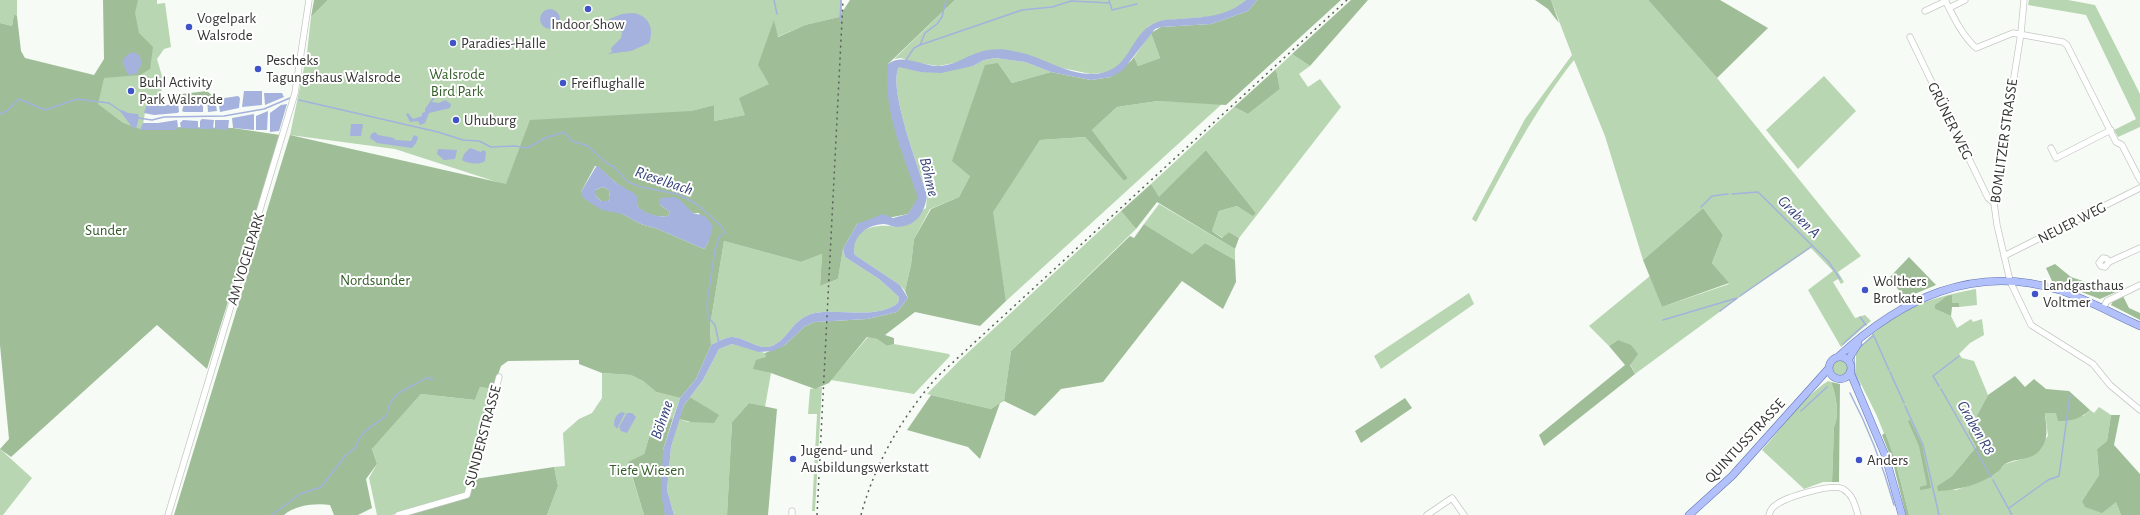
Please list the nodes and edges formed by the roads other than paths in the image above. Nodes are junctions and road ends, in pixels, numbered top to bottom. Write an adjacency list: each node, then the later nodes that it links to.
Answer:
1 (309, 0): 32 (street, AM VOGELPARK)
2 (1946, 0): 5 (street); 6 (street)
3 (1965, 0): 5 (street)
4 (2024, 0): 7 (street, BOMLITZER STRASSE)
5 (1949, 8): 7 (street)
6 (1925, 11)
7 (2021, 33): 9 (street); 13 (street, BOMLITZER STRASSE)
8 (1910, 36): 13 (street, GRÜNER WEG)
9 (2111, 130): 10 (street); 11 (street)
10 (2051, 148)
11 (2140, 180)
12 (2140, 188): 15 (street, NEUER WEG)
13 (1994, 203): 15 (street, BOMLITZER STRASSE)
14 (2140, 248): 16 (street)
15 (2004, 256): 17 (street, BOMLITZER STRASSE)
16 (2109, 262)
17 (2010, 281): 19 (main road); 21 (main road); 31 (street, BOMLITZER STRASSE)
18 (2140, 285): 19 (street)
19 (2103, 308): 20 (main road)
20 (2140, 326)
21 (1861, 337): 22 (main road); 23 (main road)
22 (1838, 357): 23 (main road); 24 (main road)
23 (1848, 360): 25 (main road)
24 (1829, 368): 26 (main road); 29 (main road, QUINTUSSTRASSE)
25 (1850, 372): 28 (main road); 30 (main road)
26 (1834, 376): 28 (main road); 29 (main road, QUINTUSSTRASSE)
27 (499, 377): 33 (street, SUNDERSTRASSE)
28 (1843, 378): 30 (main road)
29 (1818, 383): 36 (main road, QUINTUSSTRASSE)
30 (1856, 389): 39 (main road)
31 (2140, 410)
32 (168, 515)
33 (398, 515)
34 (1427, 515): 35 (street)
35 (1464, 515)
36 (1689, 515)
37 (1769, 515): 38 (street)
38 (1858, 515)
39 (1902, 515)

